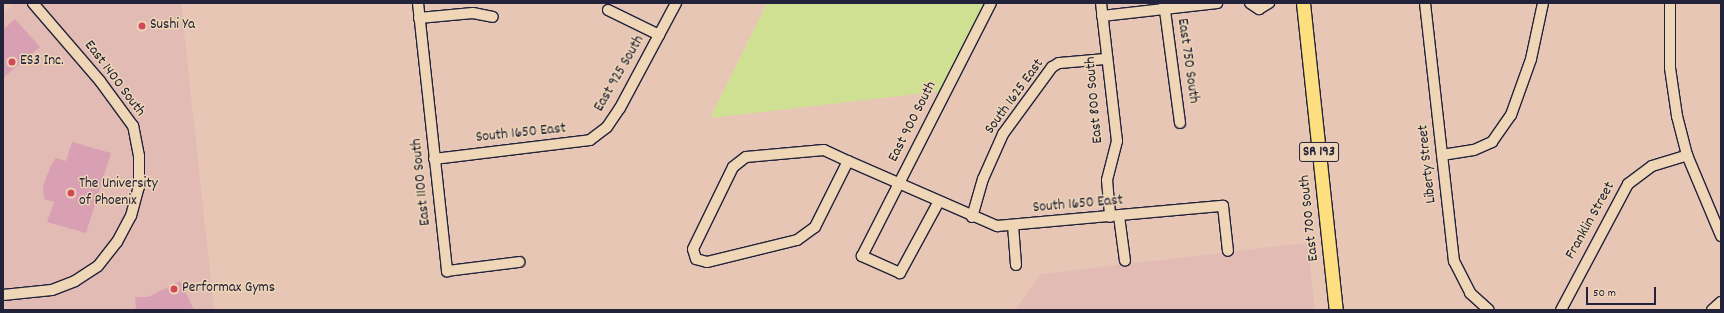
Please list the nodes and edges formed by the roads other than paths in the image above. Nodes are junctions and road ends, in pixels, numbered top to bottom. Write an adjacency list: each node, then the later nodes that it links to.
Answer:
1 (33, 3): 36 (street, East 1400 South)
2 (418, 3): 17 (street, East 1100 South)
3 (676, 3): 18 (street, East 925 South)
4 (991, 3): 26 (street, East 900 South)
5 (1101, 3): 16 (street, East 800 South)
6 (1217, 3): 13 (street)
7 (1250, 3): 8 (street)
8 (1269, 3)
9 (1303, 3): 38 (main road, East 700 South / SR 193)
10 (1425, 3): 22 (street, Liberty Street)
11 (1543, 3): 22 (street)
12 (1670, 3): 23 (street)
13 (1164, 5): 16 (street); 20 (street, East 750 South)
14 (608, 10): 18 (street, East 925 South)
15 (493, 16): 17 (street)
16 (1102, 16): 19 (street, East 800 South)
17 (419, 18): 24 (street, East 1100 South)
18 (659, 35): 21 (street, East 925 South)
19 (1106, 59): 28 (street, South 1625 East); 29 (street, East 800 South)
20 (1180, 123)
21 (607, 127): 24 (street, South 1650 East)
22 (1442, 154): 39 (street, Liberty Street)
23 (1687, 155): 31 (street); 40 (street, Franklin Street)
24 (434, 159): 34 (street, East 1100 South)
25 (848, 161): 25 (street, South 1650 East); 26 (street, South 1650 East)
26 (898, 184): 27 (street, South 1650 East); 27 (street, East 900 South)
27 (938, 203): 28 (street, South 1650 East)
28 (972, 217): 30 (street, South 1650 East)
29 (1115, 217): 30 (street, South 1650 East); 32 (street, South 1650 East); 33 (street, East 800 South)
30 (1013, 225): 35 (street)
31 (1721, 236)
32 (1228, 251)
33 (1125, 260)
34 (519, 262)
35 (1016, 265)
36 (3, 295)
37 (1721, 302): 41 (street)
38 (1336, 310)
39 (1489, 310)
40 (1561, 310)
41 (1712, 310)

